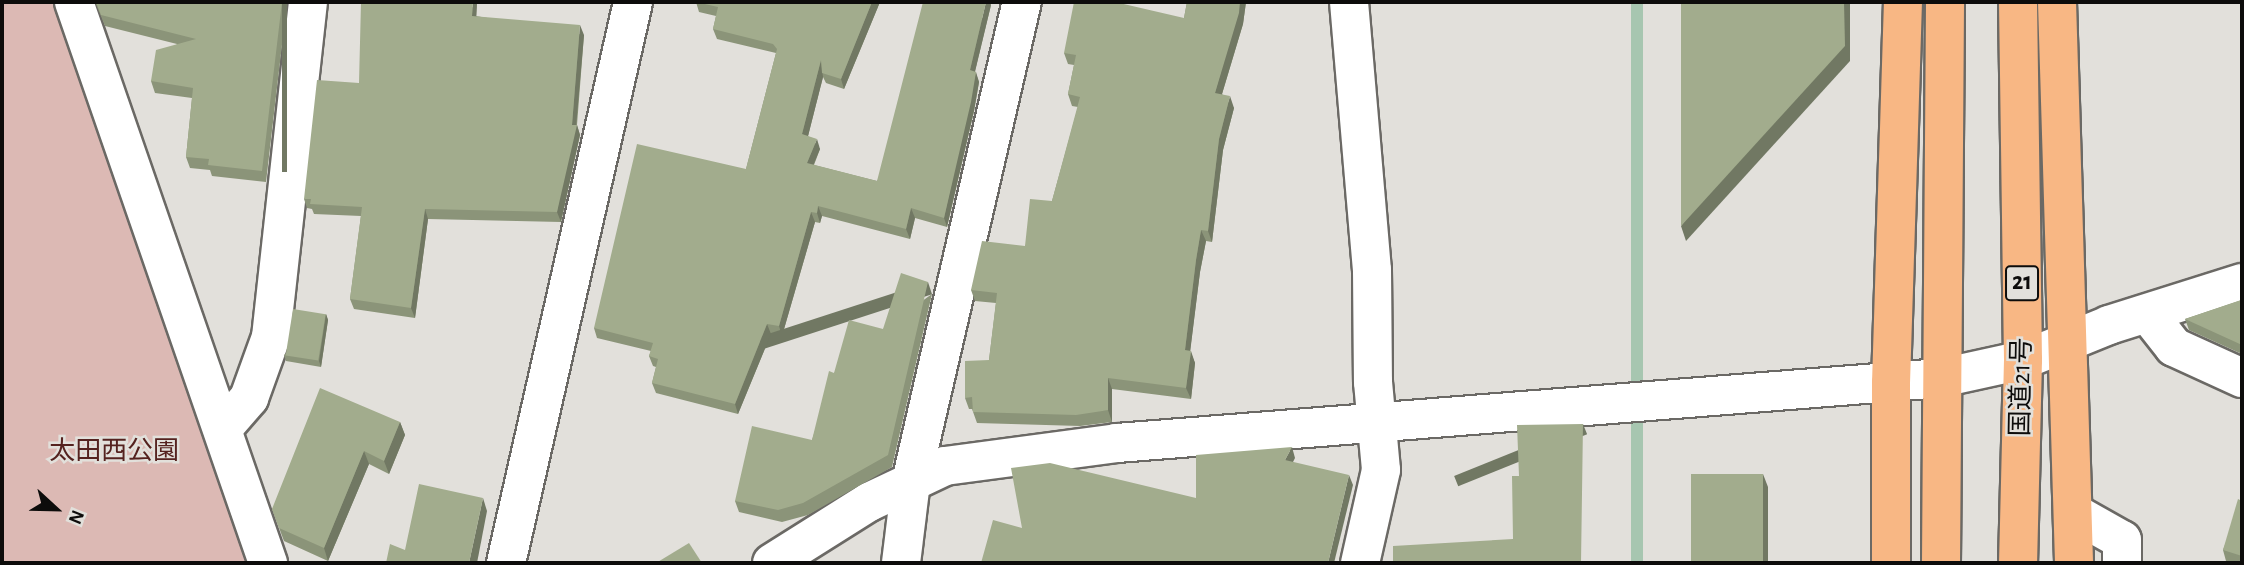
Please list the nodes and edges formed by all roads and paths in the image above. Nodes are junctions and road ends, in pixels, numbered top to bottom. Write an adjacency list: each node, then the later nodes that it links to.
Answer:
1 (74, 2): 18 (street)
2 (308, 2): 18 (street)
3 (633, 2): 22 (street)
4 (1021, 2): 19 (street)
5 (1349, 2): 17 (street)
6 (1903, 2): 16 (highway)
7 (1945, 2): 14 (highway)
8 (2018, 2): 13 (highway, 国道21号 / 21)
9 (2057, 2): 12 (highway)
10 (2242, 283): 11 (street)
11 (2148, 314): 12 (street); 15 (street)
12 (2070, 340): 13 (street); 20 (highway)
13 (2023, 360): 14 (street); 28 (highway, 国道21号 / 21)
14 (1941, 378): 16 (street); 27 (highway)
15 (2242, 379)
16 (1891, 383): 17 (street); 26 (highway)
17 (1376, 424): 19 (street); 25 (street)
18 (223, 428): 21 (street)
19 (911, 482): 23 (street); 24 (street)
20 (2074, 513): 29 (highway); 30 (street)
21 (268, 563)
22 (506, 563)
23 (772, 563)
24 (901, 563)
25 (1360, 563)
26 (1891, 563)
27 (1941, 563)
28 (2018, 563)
29 (2074, 563)
30 (2122, 563)

